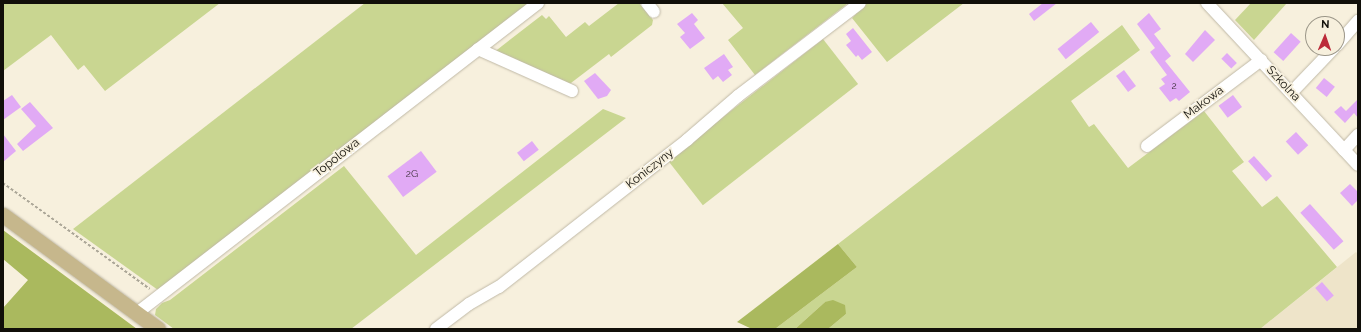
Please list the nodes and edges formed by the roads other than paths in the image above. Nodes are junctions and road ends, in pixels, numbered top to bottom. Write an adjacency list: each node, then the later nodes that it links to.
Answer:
1 (538, 3): 6 (street, Topolowa)
2 (860, 3): 18 (street, Koniczyny)
3 (1207, 3): 8 (street, Szkolna)
4 (1358, 21): 5 (street)
5 (1345, 36)
6 (478, 49): 9 (street); 16 (street, Topolowa)
7 (1326, 56): 10 (street)
8 (1261, 60): 10 (street, Szkolna); 12 (street, Makowa)
9 (572, 91)
10 (1291, 93): 13 (street, Szkolna)
11 (1358, 135): 13 (street)
12 (1147, 146)
13 (1344, 150): 14 (street, Szkolna)
14 (1358, 165)
15 (3, 216): 16 (main road)
16 (137, 313): 17 (main road)
17 (158, 329)
18 (436, 329)

